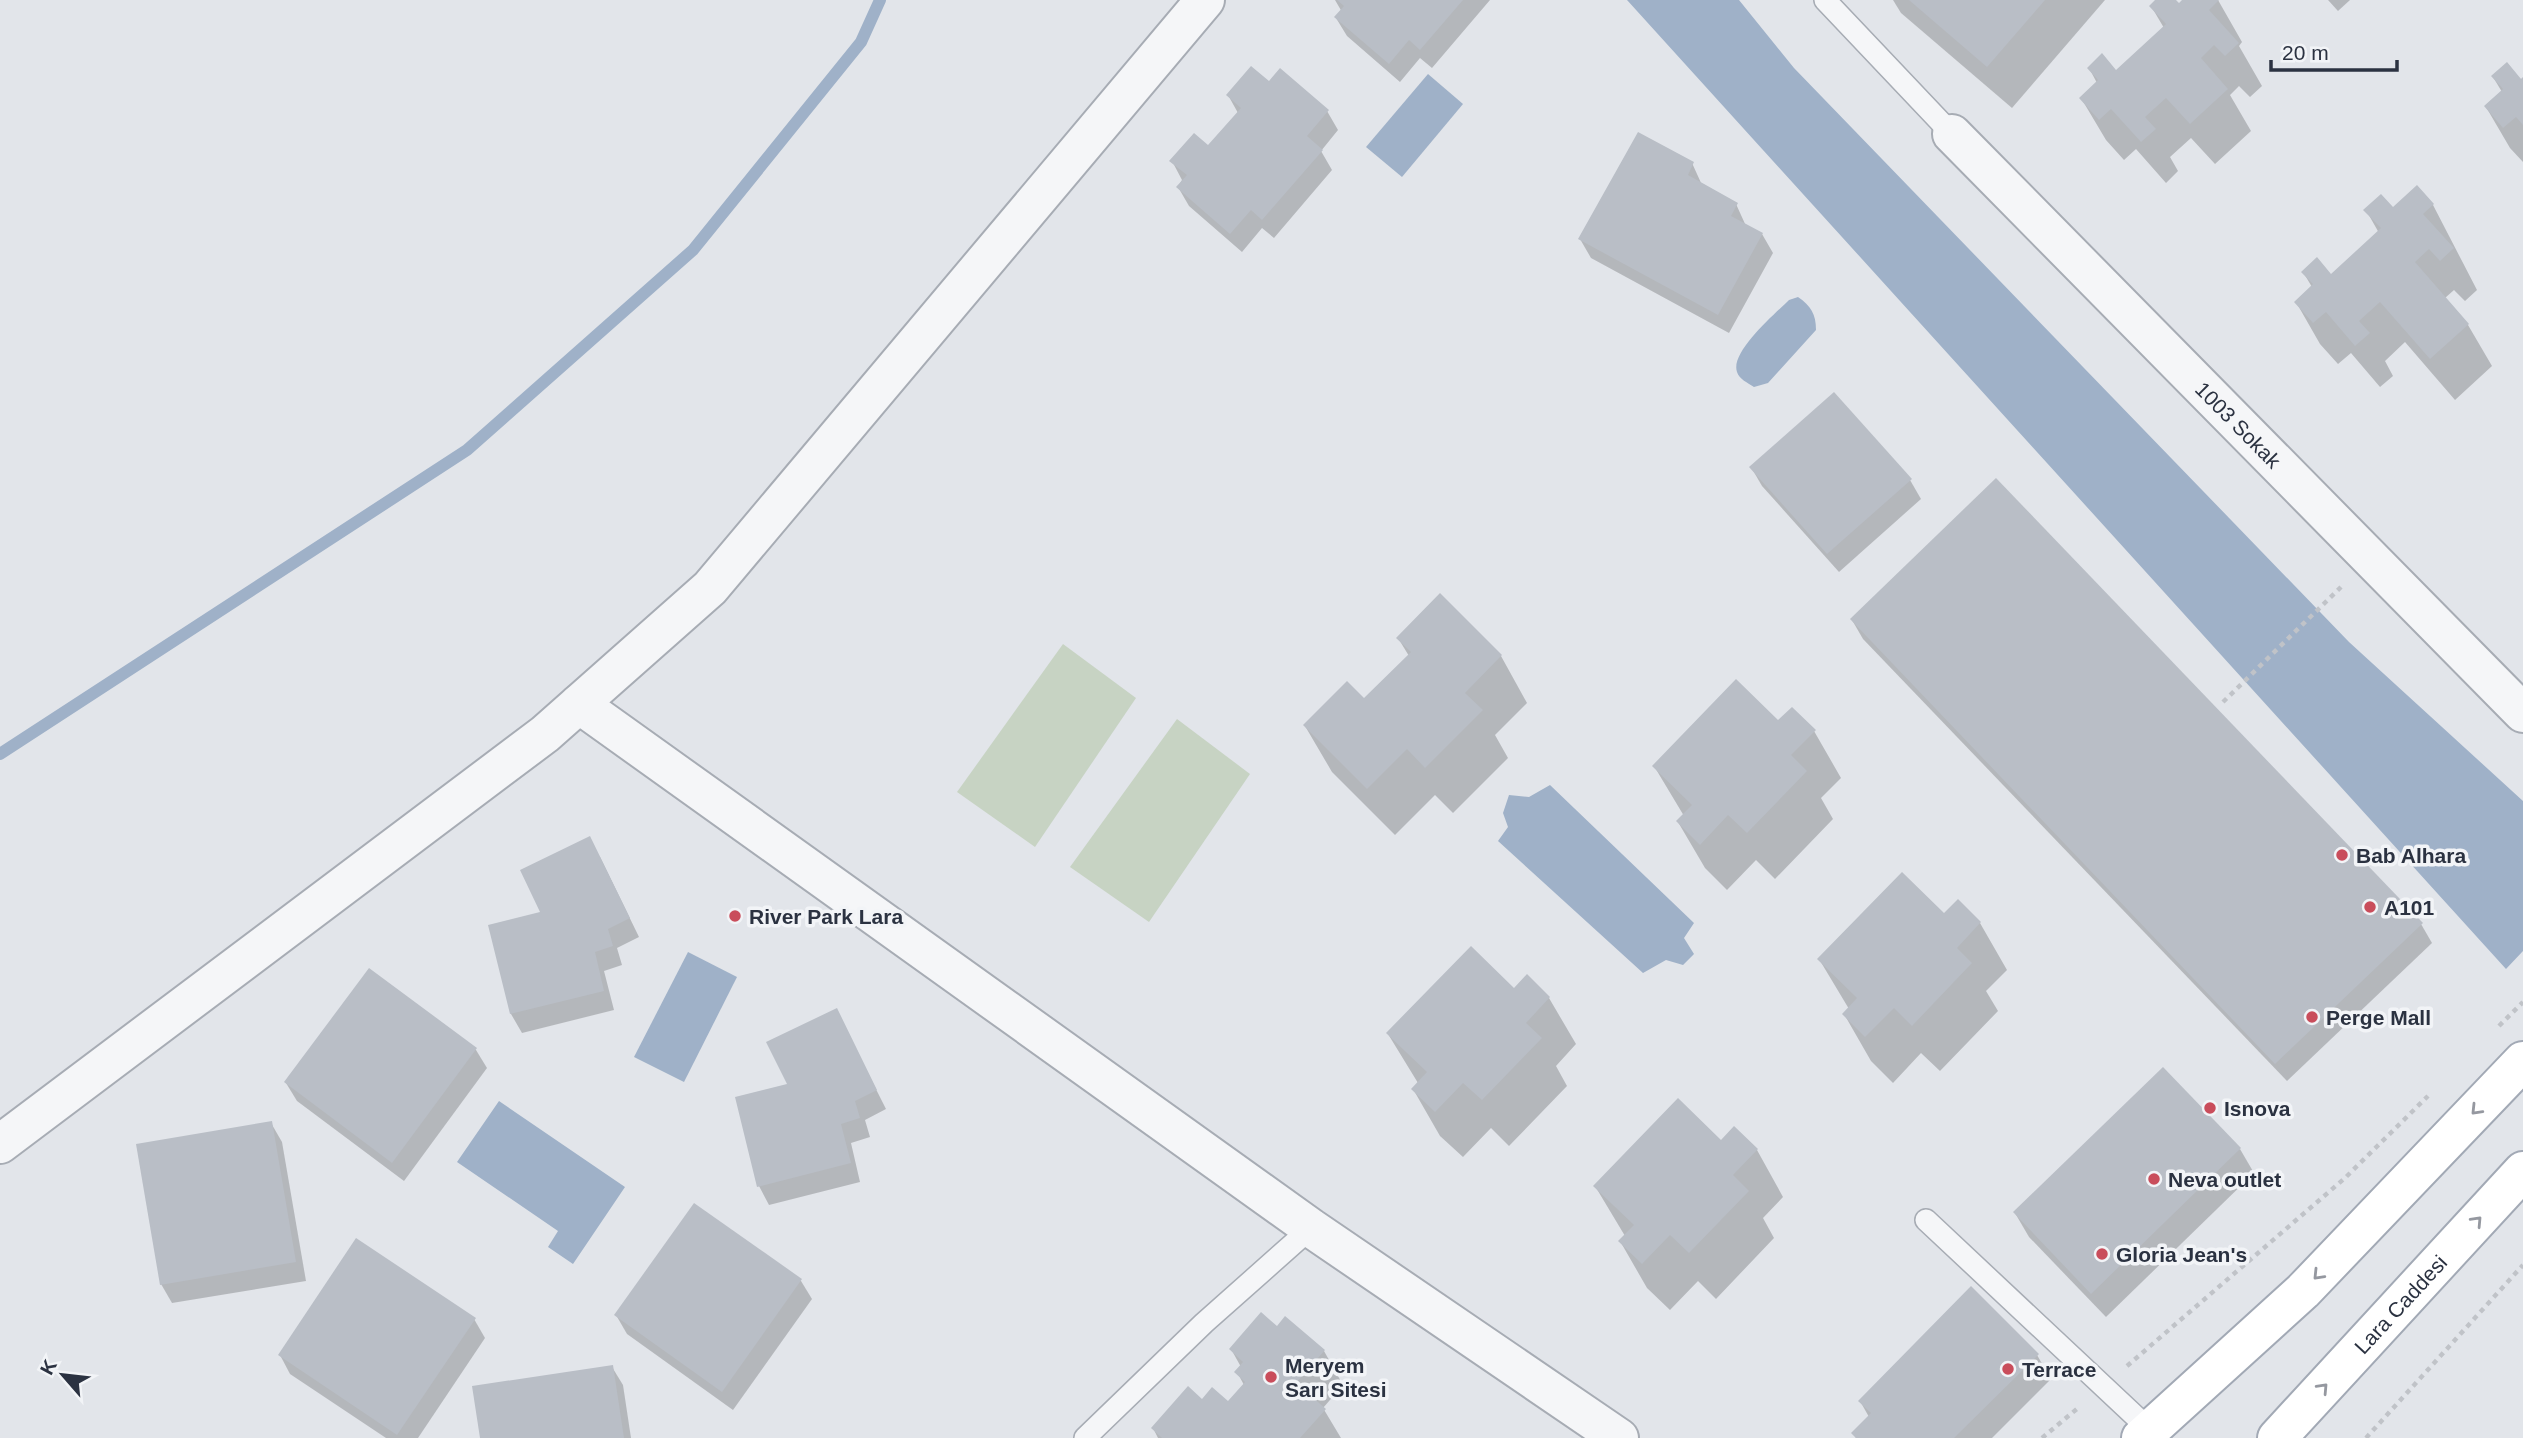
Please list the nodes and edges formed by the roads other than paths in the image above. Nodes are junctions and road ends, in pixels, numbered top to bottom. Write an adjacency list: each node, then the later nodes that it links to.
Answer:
1 (1205, 0): 4 (street)
2 (1825, 0): 3 (lane)
3 (1952, 134): 5 (street, 1003 Sokak)
4 (579, 704): 7 (street); 10 (street)
5 (2523, 713)
6 (2523, 1061): 11 (main road, one-way to 11)
7 (0, 1144)
8 (2523, 1171): 14 (main road, Lara Caddesi, one-way to 8)
9 (1926, 1220): 11 (lane)
10 (1311, 1228): 12 (lane); 13 (street)
11 (2146, 1434)
12 (1085, 1438)
13 (1619, 1438)
14 (2277, 1438)

